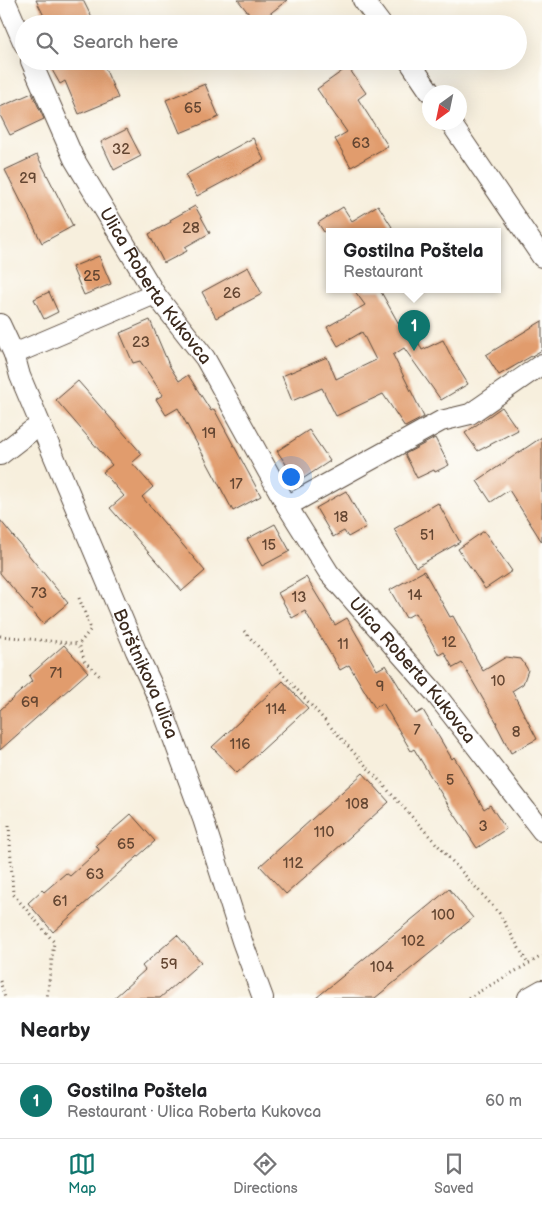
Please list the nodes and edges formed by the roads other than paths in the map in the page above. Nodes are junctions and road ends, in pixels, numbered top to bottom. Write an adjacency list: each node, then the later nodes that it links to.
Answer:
1 (5, 0): 4 (street)
2 (363, 0): 3 (street)
3 (375, 15)
4 (15, 23)
5 (35, 70): 10 (street, Ulica Roberta Kukovca)
6 (415, 70): 7 (street)
7 (425, 85)
8 (455, 130): 9 (street)
9 (542, 257)
10 (155, 294): 12 (street); 16 (street, Ulica Roberta Kukovca)
11 (0, 324): 12 (street, Borštnikova ulica)
12 (14, 354): 14 (street, Borštnikova ulica)
13 (542, 364): 16 (street)
14 (41, 426): 15 (street); 19 (street, Borštnikova ulica)
15 (0, 455)
16 (287, 506): 17 (street, Ulica Roberta Kukovca)
17 (542, 831)
18 (542, 990): 20 (street)
19 (263, 998)
20 (528, 998)

